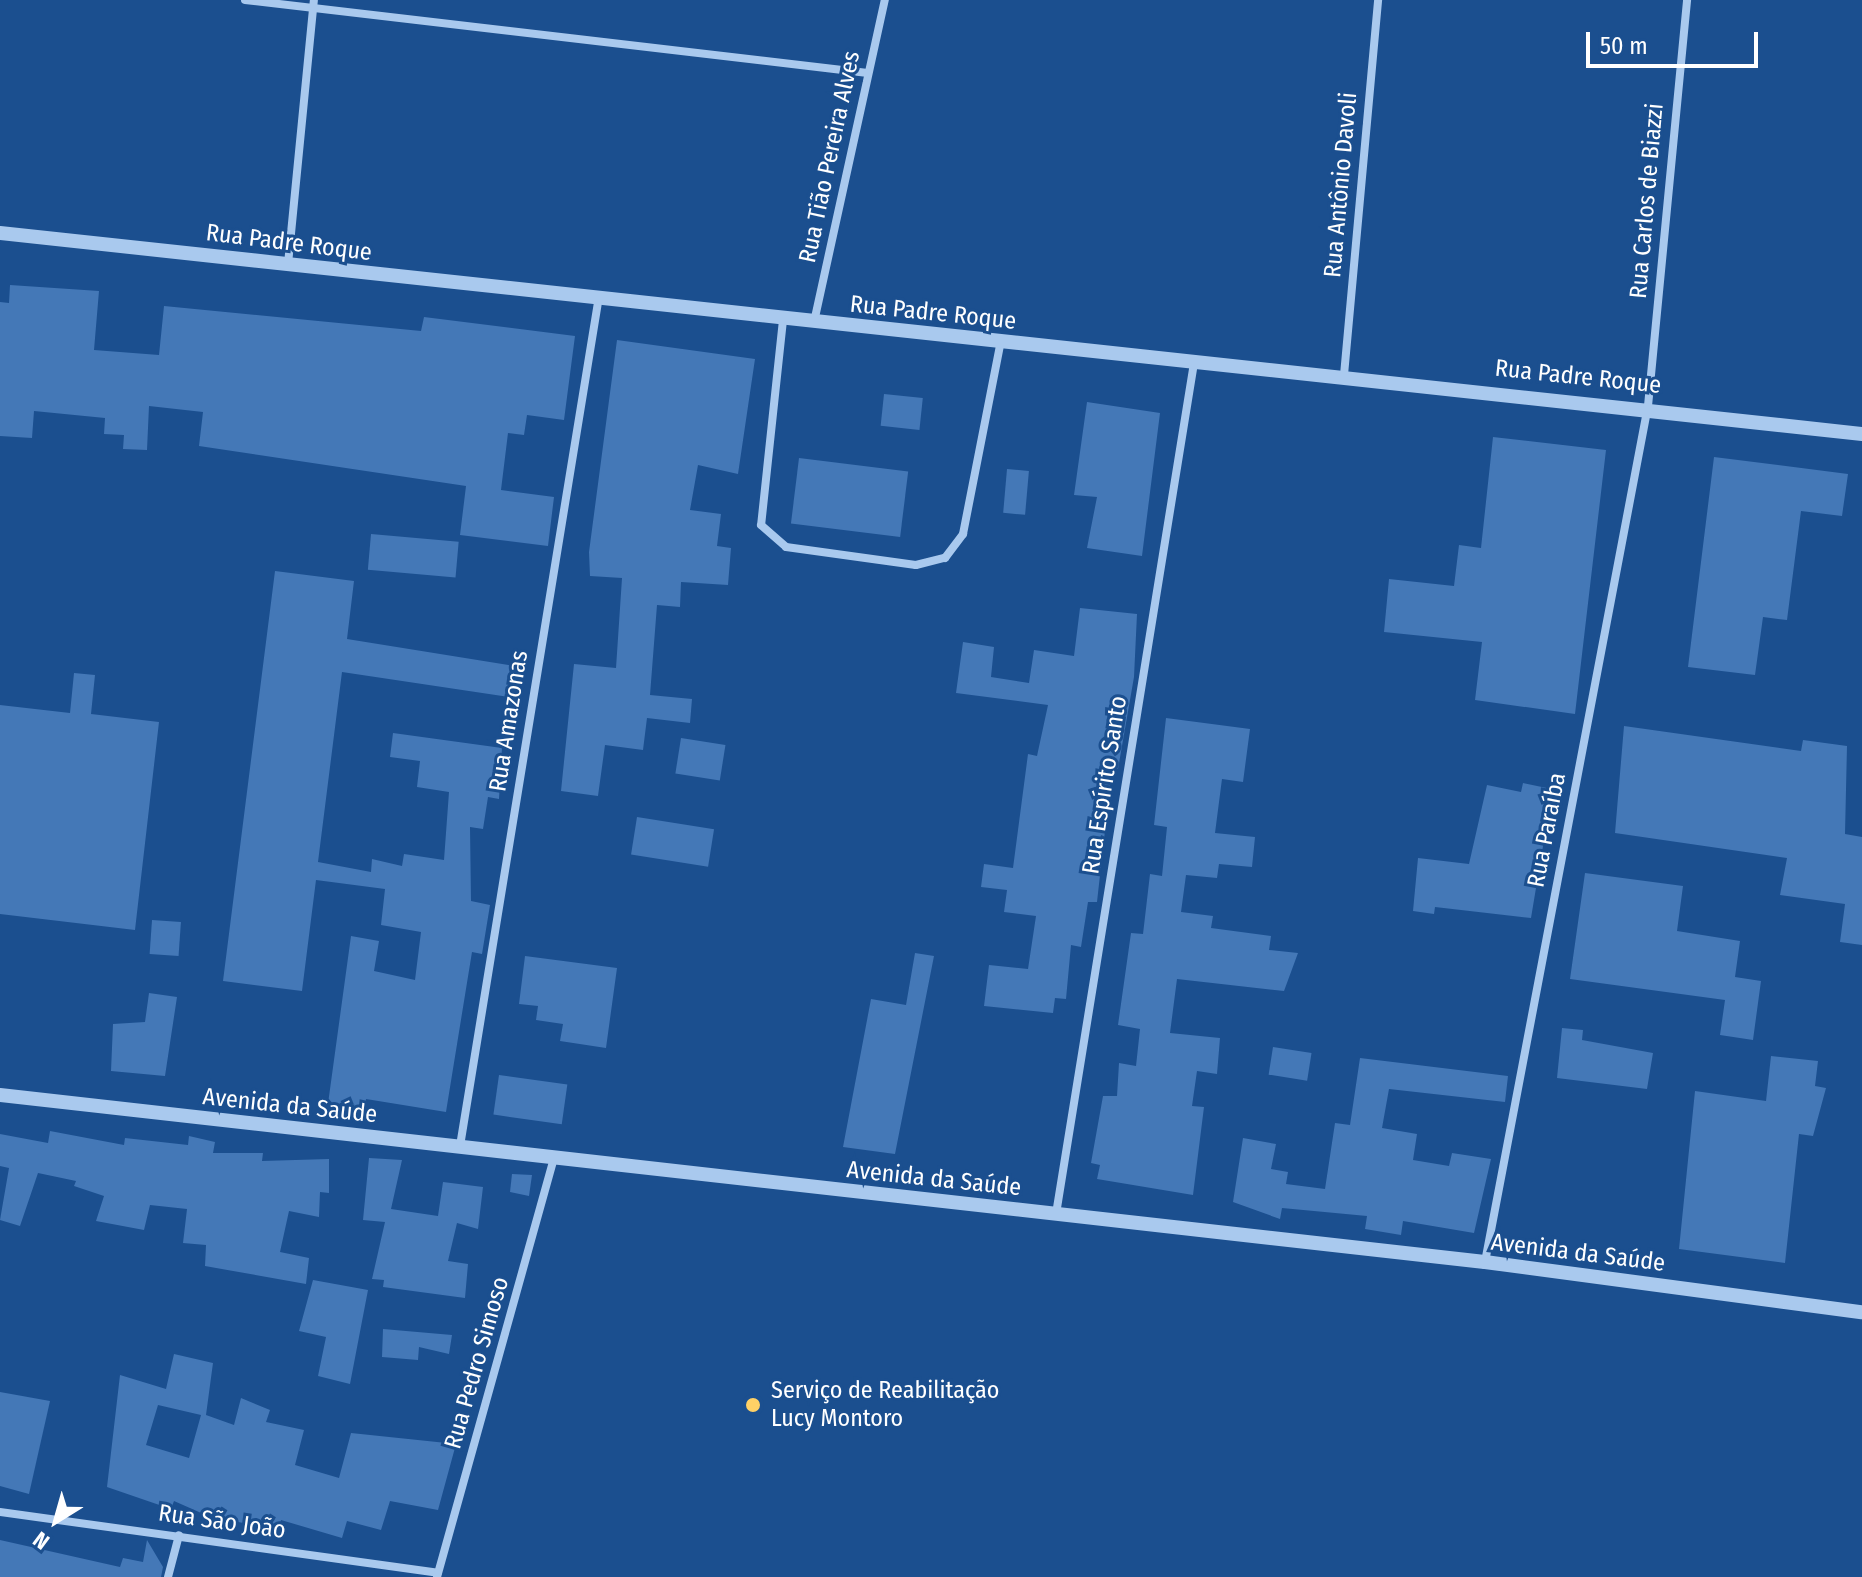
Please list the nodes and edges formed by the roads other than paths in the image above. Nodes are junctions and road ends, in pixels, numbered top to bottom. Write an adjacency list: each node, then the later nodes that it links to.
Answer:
1 (245, 0): 5 (street)
2 (885, 0): 6 (street, Rua Tião Pereira Alves)
3 (1378, 0): 14 (street, Rua Antônio Davoli)
4 (1687, 0): 15 (street, Rua Carlos de Biazzi)
5 (314, 4): 6 (street); 8 (street)
6 (868, 73): 11 (street, Rua Tião Pereira Alves)
7 (0, 233): 8 (street, Rua Padre Roque)
8 (288, 264): 9 (street, Rua Padre Roque)
9 (598, 302): 10 (street, Rua Padre Roque); 18 (street, Rua Amazonas)
10 (783, 320): 11 (street, Rua Padre Roque); 12 (street)
11 (814, 323): 12 (street, Rua Padre Roque)
12 (1001, 341): 13 (street, Rua Padre Roque)
13 (1194, 363): 14 (street, Rua Padre Roque); 20 (street, Rua Espírito Santo)
14 (1344, 375): 15 (street, Rua Padre Roque)
15 (1648, 406): 16 (street, Rua Padre Roque); 21 (street, Rua Paraíba)
16 (1862, 434)
17 (0, 1095): 18 (street, Avenida da Saúde)
18 (460, 1146): 19 (street, Avenida da Saúde)
19 (554, 1158): 20 (street, Avenida da Saúde); 25 (street, Rua Pedro Simoso)
20 (1056, 1214): 21 (street, Avenida da Saúde)
21 (1485, 1262): 22 (street, Avenida da Saúde)
22 (1862, 1312)
23 (0, 1512): 24 (street, Rua São João)
24 (179, 1535): 25 (street, Rua São João); 26 (street)
25 (438, 1575)
26 (168, 1577)

